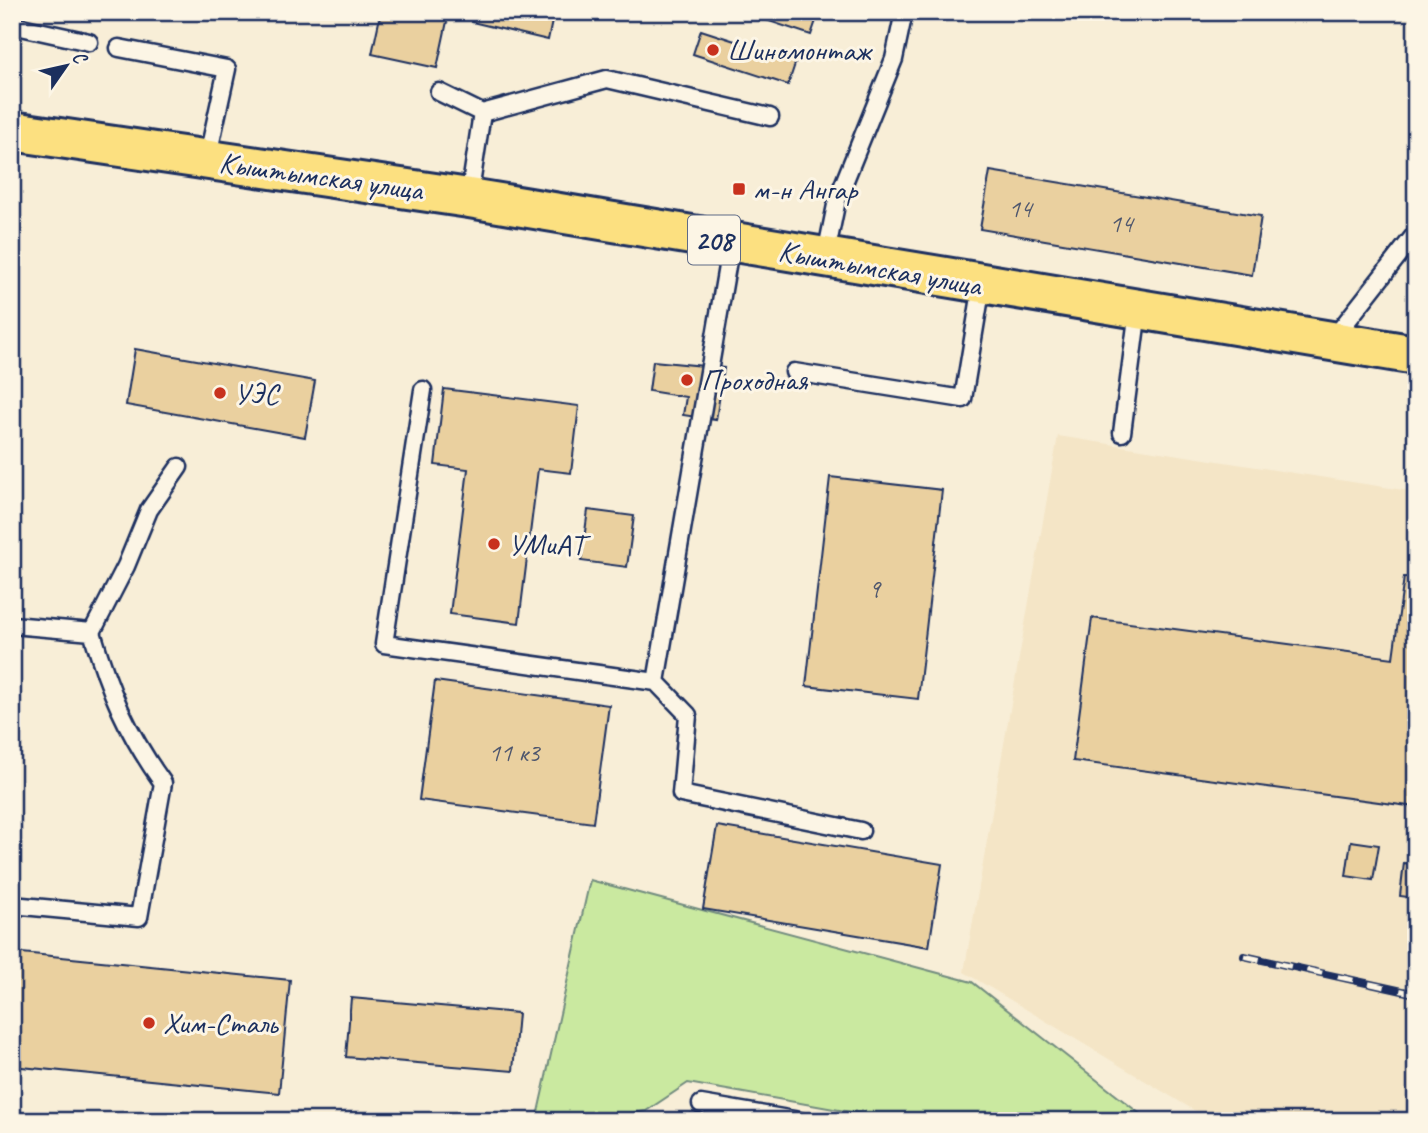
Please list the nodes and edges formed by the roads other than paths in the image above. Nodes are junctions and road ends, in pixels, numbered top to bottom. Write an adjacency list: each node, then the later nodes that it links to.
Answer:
1 (904, 12): 13 (lane)
2 (12, 25): 3 (lane)
3 (89, 42)
4 (119, 48): 9 (lane)
5 (439, 92): 6 (lane)
6 (482, 113): 7 (lane); 10 (lane)
7 (770, 117)
8 (12, 131): 9 (main road, Кыштымская улица / 208)
9 (207, 160): 10 (main road, Кыштымская улица / 208)
10 (469, 198): 12 (main road, Кыштымская улица / 208)
11 (1416, 233): 16 (lane)
12 (730, 243): 13 (main road, Кыштымская улица / 208); 24 (lane)
13 (825, 259): 14 (main road, Кыштымская улица / 208)
14 (982, 285): 15 (main road, Кыштымская улица / 208); 18 (lane)
15 (1138, 310): 16 (main road, Кыштымская улица / 208); 20 (lane)
16 (1331, 342): 17 (main road, Кыштымская улица / 208)
17 (1416, 355)
18 (794, 372)
19 (423, 390): 24 (lane)
20 (1122, 433)
21 (179, 467): 23 (lane)
22 (12, 625): 23 (lane)
23 (92, 632): 26 (lane)
24 (656, 682): 25 (lane)
25 (861, 831)
26 (12, 905)
27 (701, 1104): 28 (lane)
28 (800, 1121)

